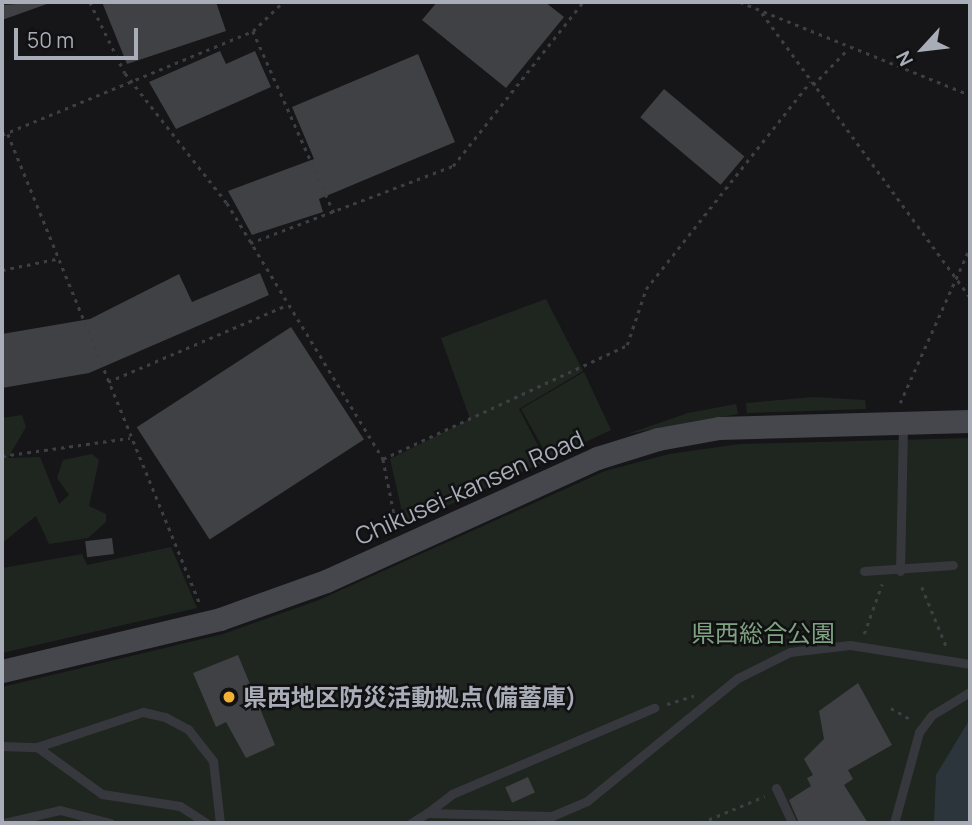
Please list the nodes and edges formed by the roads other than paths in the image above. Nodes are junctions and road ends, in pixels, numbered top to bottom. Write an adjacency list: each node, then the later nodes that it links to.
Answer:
1 (970, 421): 2 (street, Chikusei-kansen Road)
2 (902, 424): 4 (lane); 7 (street, Chikusei-kansen Road)
3 (953, 565): 4 (lane)
4 (900, 570): 5 (lane)
5 (864, 571)
6 (970, 664): 14 (lane)
7 (2, 671)
8 (970, 692): 21 (lane)
9 (654, 708): 13 (lane)
10 (2, 746): 11 (lane)
11 (37, 747): 17 (lane); 18 (lane)
12 (776, 789): 20 (lane)
13 (427, 813): 14 (lane); 19 (lane)
14 (553, 819)
15 (4, 823): 16 (lane)
16 (110, 823)
17 (206, 823)
18 (220, 823)
19 (411, 823)
20 (792, 823)
21 (894, 823)

